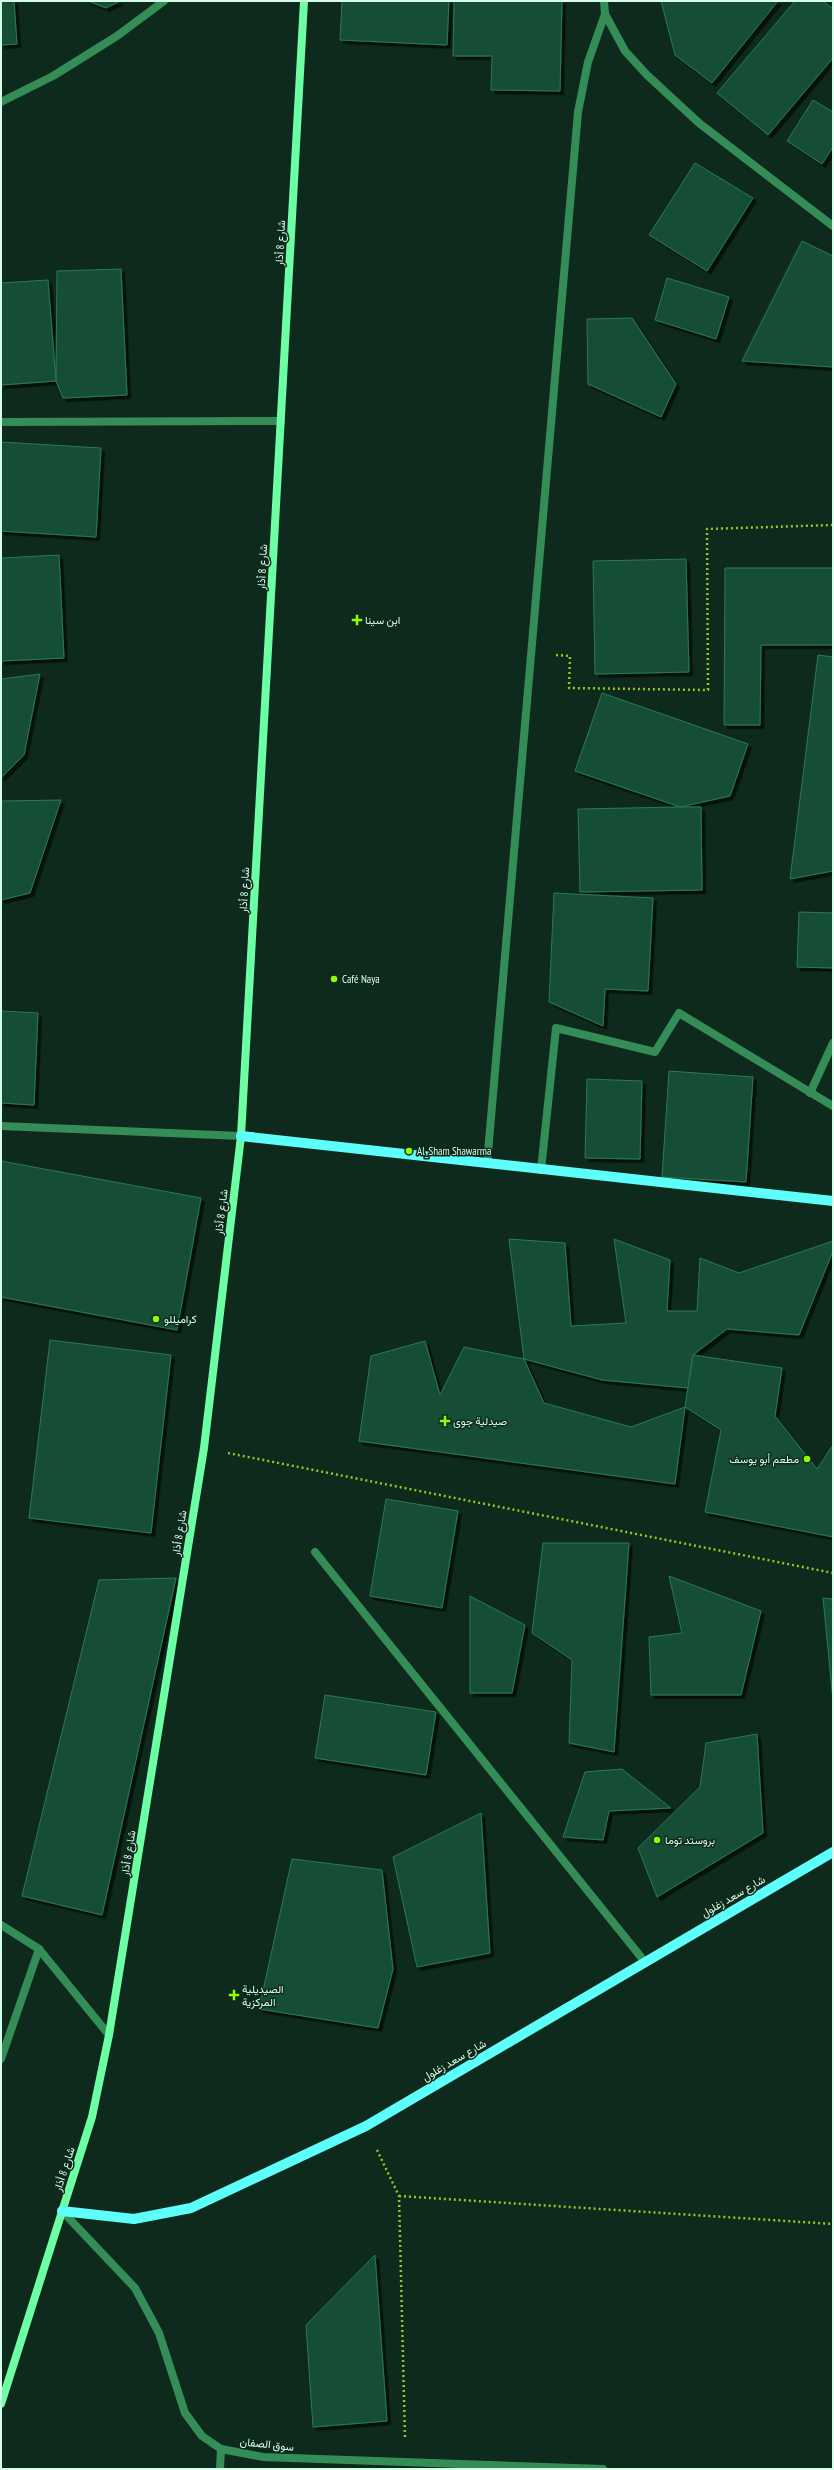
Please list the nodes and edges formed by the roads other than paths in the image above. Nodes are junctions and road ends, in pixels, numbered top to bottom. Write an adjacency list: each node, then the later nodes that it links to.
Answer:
1 (164, 1): 5 (street)
2 (304, 1): 7 (main road, شارع 8 أذار)
3 (604, 1): 4 (street)
4 (605, 14): 6 (street); 14 (street)
5 (1, 102)
6 (833, 226)
7 (281, 421): 8 (street); 13 (main road, شارع 8 أذار)
8 (1, 422)
9 (833, 1043): 10 (street)
10 (810, 1093): 11 (street); 15 (street)
11 (833, 1106)
12 (1, 1126): 13 (street)
13 (241, 1136): 14 (main road); 22 (main road, شارع 8 أذار)
14 (487, 1164): 15 (main road)
15 (541, 1170): 16 (main road)
16 (833, 1201)
17 (315, 1552): 21 (street)
18 (833, 1852): 21 (main road, شارع سعد زغلول)
19 (1, 1924): 20 (street)
20 (39, 1949): 22 (street); 23 (street)
21 (645, 1962): 24 (main road, شارع سعد زغلول)
22 (110, 2035): 24 (main road, شارع 8 أذار)
23 (1, 2059)
24 (62, 2211): 25 (main road, شارع 8 أذار); 26 (street, سوق الصفان)
25 (1, 2404)
26 (221, 2449): 27 (street); 28 (street, سوق الصفان)
27 (220, 2469)
28 (603, 2469)

